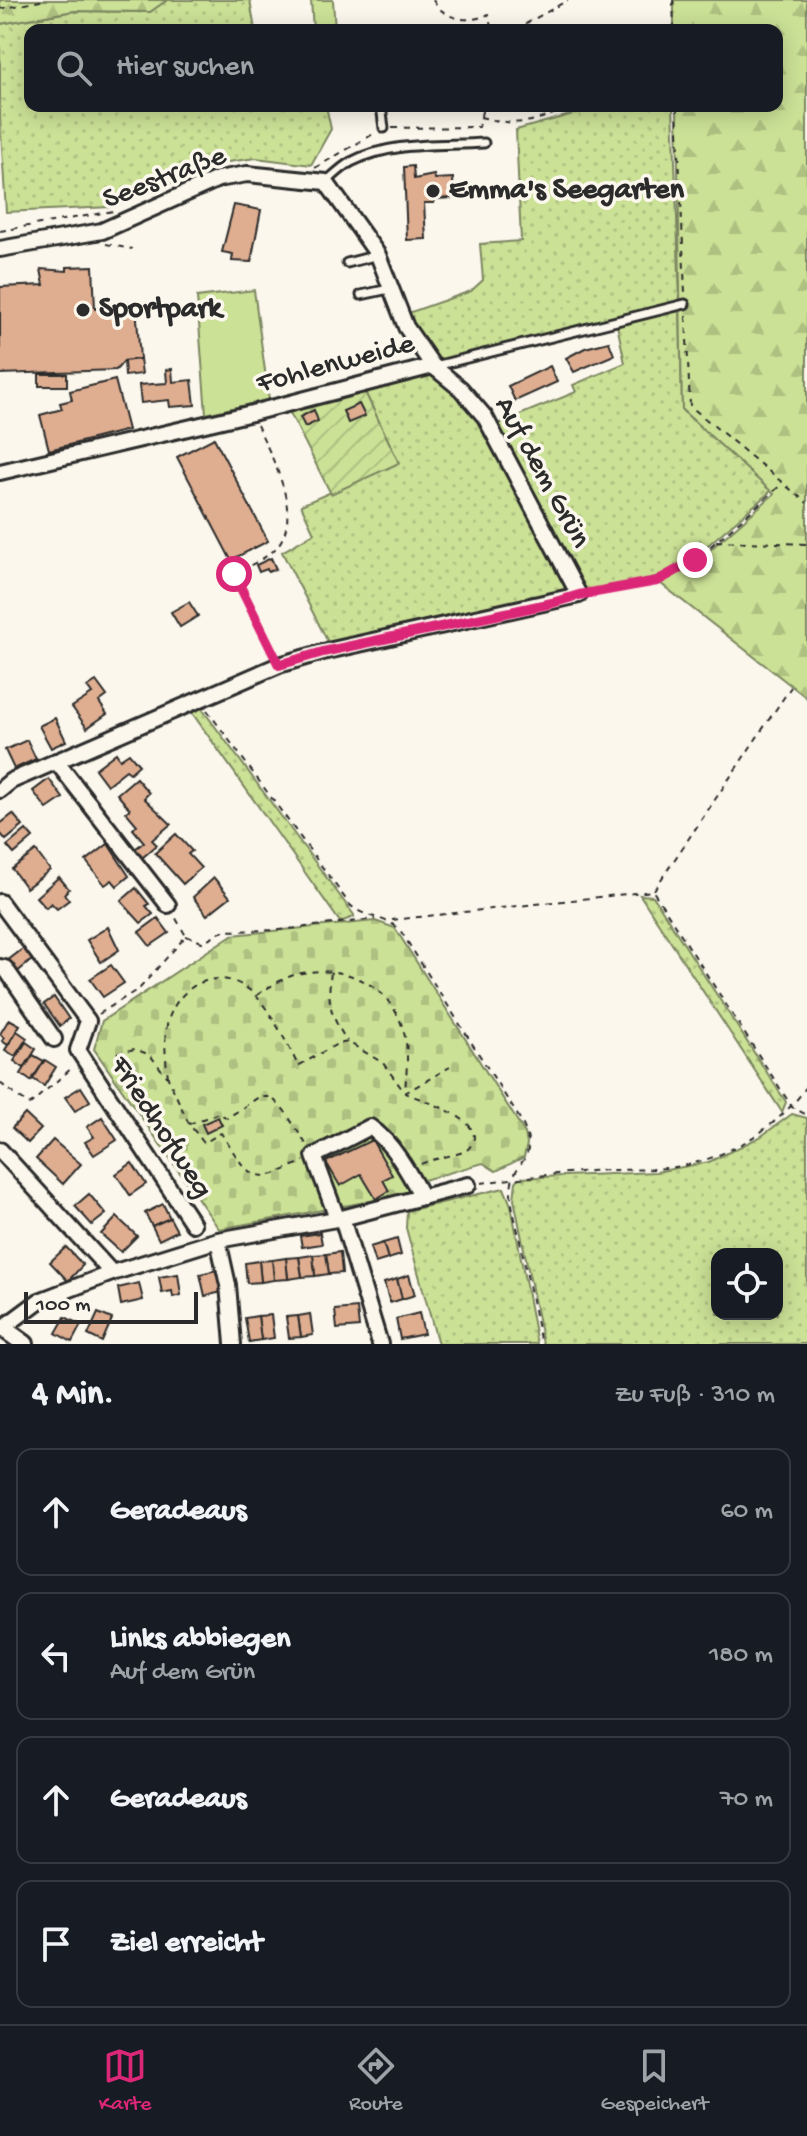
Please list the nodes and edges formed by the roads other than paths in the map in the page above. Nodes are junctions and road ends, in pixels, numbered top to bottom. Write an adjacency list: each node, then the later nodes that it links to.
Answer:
1 (382, 112): 2 (lane)
2 (384, 128)
3 (484, 143): 4 (lane)
4 (326, 182): 5 (street, Seestraße); 6 (street)
5 (0, 249)
6 (378, 255): 7 (lane); 8 (street)
7 (347, 263)
8 (389, 289): 9 (lane); 11 (street)
9 (361, 295)
10 (685, 304): 11 (lane, Fohlenweide)
11 (433, 366): 12 (street, Fohlenweide); 13 (street, Auf dem Grün)
12 (0, 472)
13 (56, 761): 14 (street, Auf dem Grün); 16 (street)
14 (0, 790)
15 (0, 902): 23 (street, Friedhofweg)
16 (168, 905)
17 (0, 967): 18 (street)
18 (54, 1039)
19 (0, 1150): 25 (street)
20 (468, 1185): 21 (street)
21 (422, 1197): 22 (street); 22 (street)
22 (340, 1218): 24 (street); 29 (street)
23 (193, 1224)
24 (218, 1240): 25 (street); 28 (street)
25 (112, 1273): 26 (street)
26 (1, 1328): 27 (street)
27 (25, 1344)
28 (233, 1344)
29 (380, 1344)

